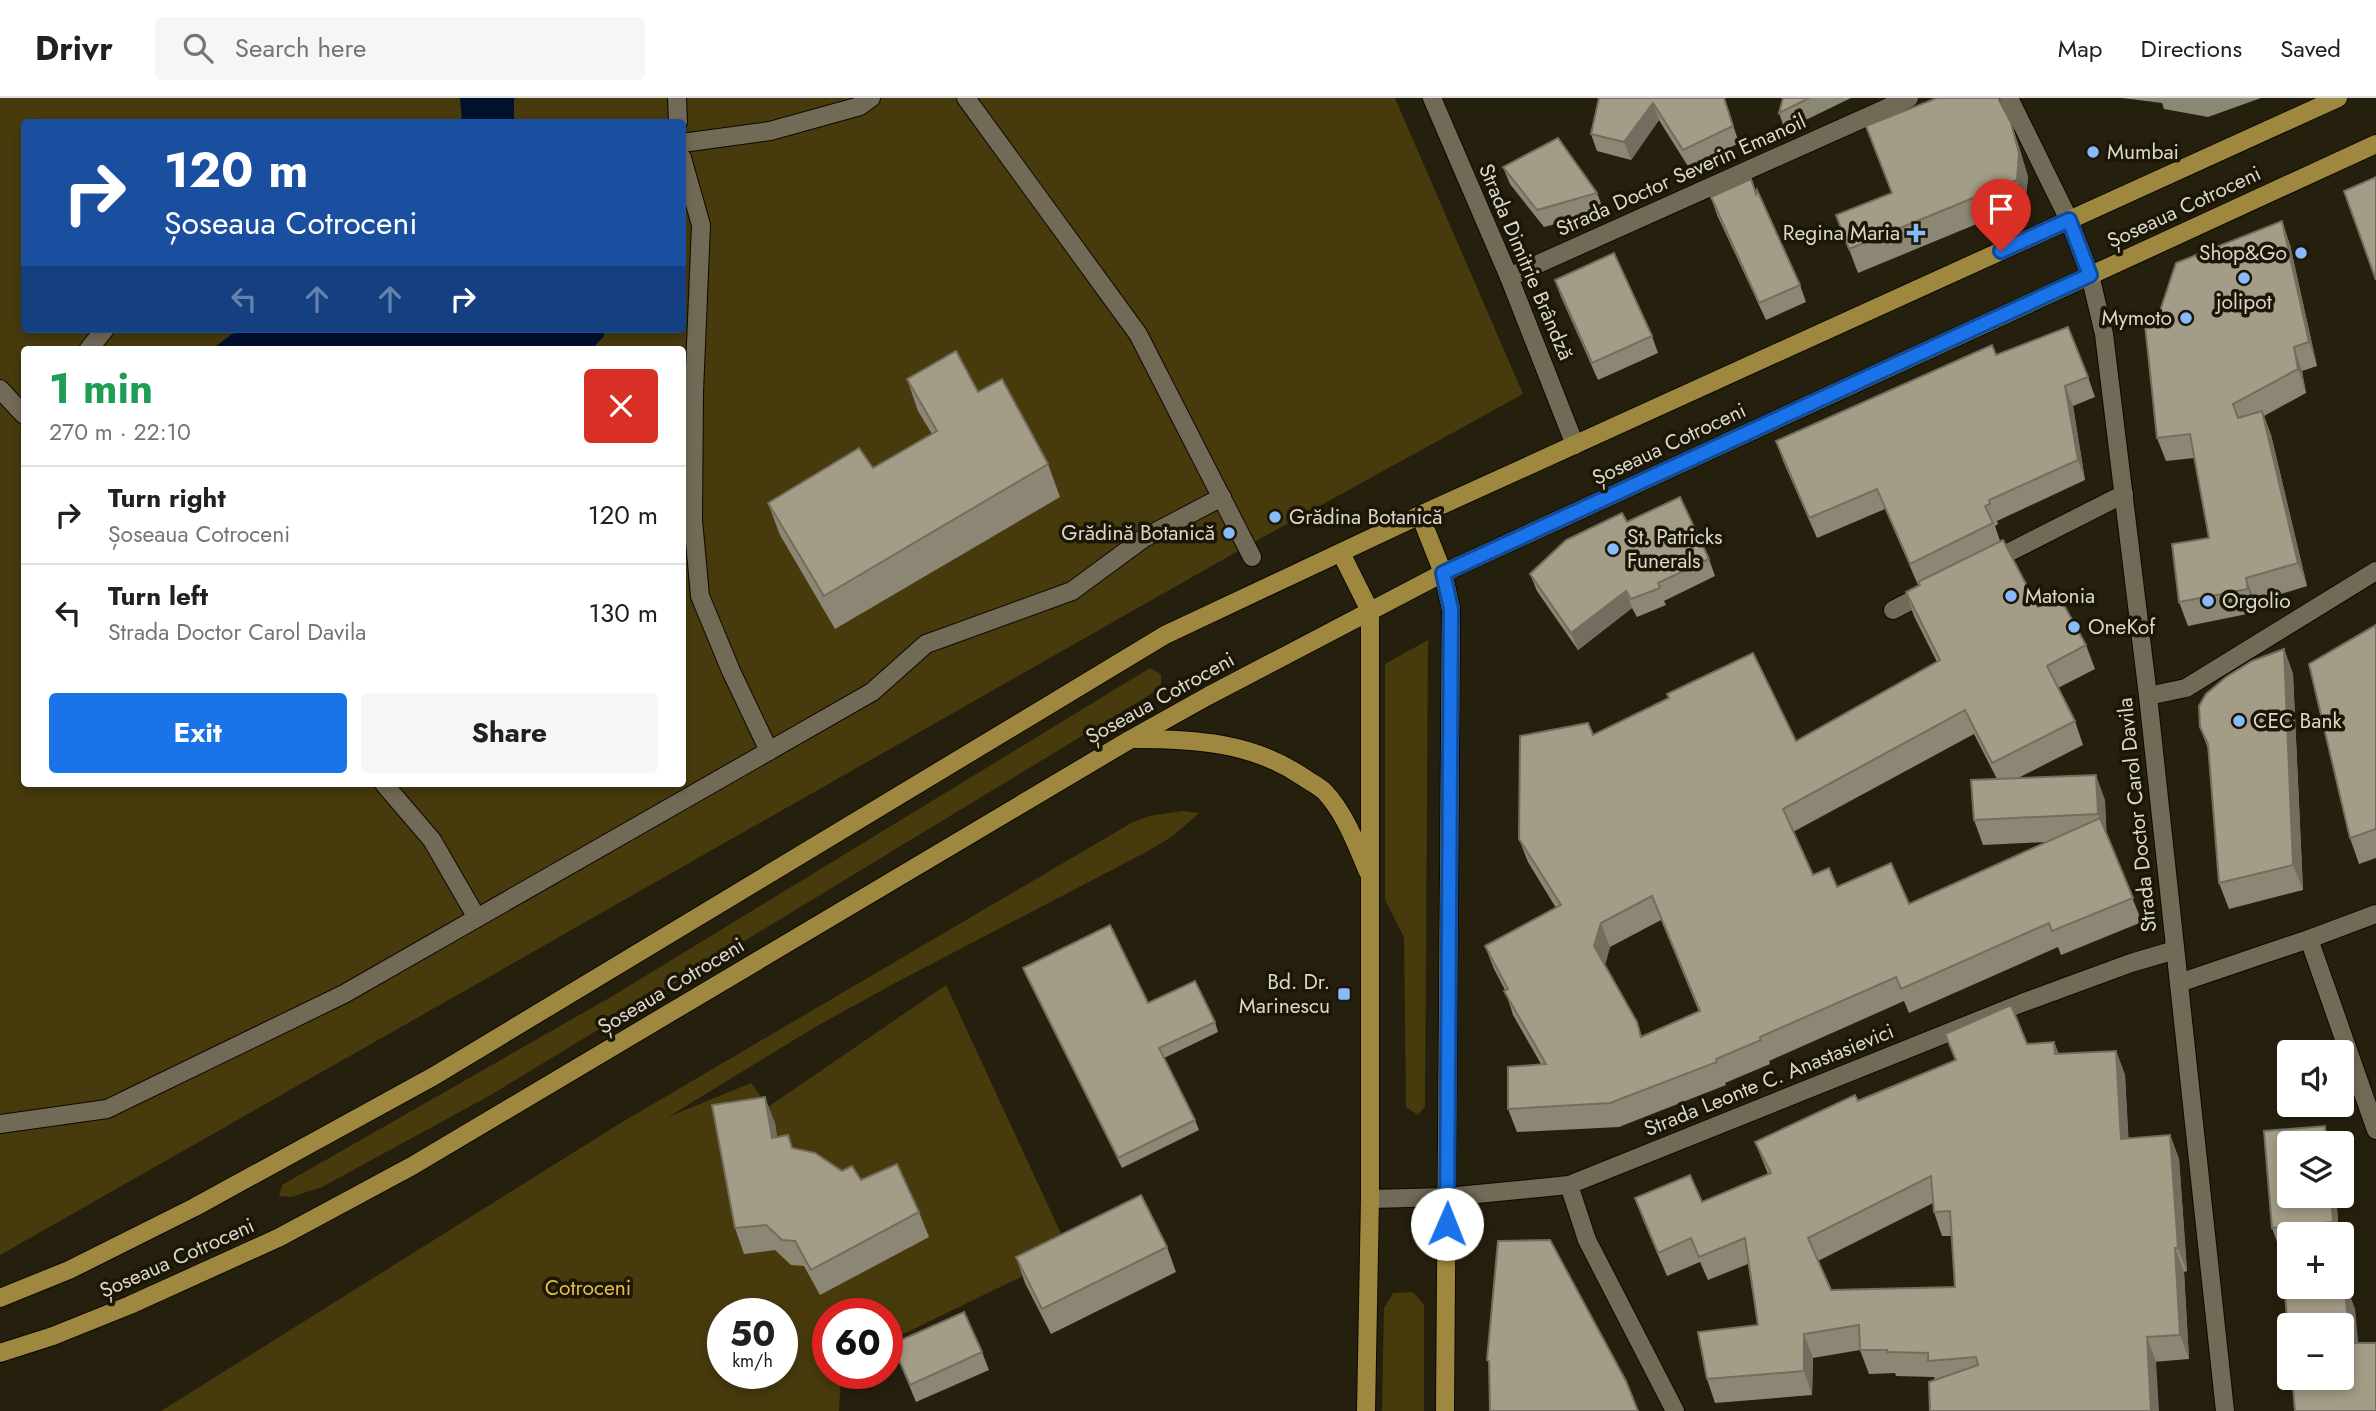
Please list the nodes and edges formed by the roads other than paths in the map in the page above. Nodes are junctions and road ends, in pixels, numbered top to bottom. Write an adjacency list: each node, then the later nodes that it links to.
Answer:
1 (677, 98): 9 (street)
2 (871, 98): 11 (street)
3 (966, 98): 21 (street)
4 (1432, 98): 16 (street, Strada Dimitrie Brândză)
5 (1865, 98): 10 (street)
6 (1909, 98): 10 (street, Strada Doctor Severin Emanoil)
7 (2009, 98): 14 (street)
8 (2338, 98): 14 (main road, Șoseaua Cotroceni)
9 (678, 119)
10 (1862, 119): 16 (street, Strada Doctor Severin Emanoil)
11 (686, 142)
12 (2376, 144): 15 (main road, Șoseaua Cotroceni)
13 (686, 172): 33 (street)
14 (2069, 220): 15 (street, Strada Doctor Carol Davila); 19 (main road, Șoseaua Cotroceni)
15 (2090, 275): 20 (street, Strada Doctor Carol Davila); 27 (main road, Șoseaua Cotroceni)
16 (1509, 276): 19 (street, Strada Dimitrie Brândză)
17 (0, 389): 18 (street)
18 (21, 412)
19 (1575, 445): 22 (main road, Șoseaua Cotroceni)
20 (2124, 494): 25 (street); 31 (street, Strada Doctor Carol Davila)
21 (1222, 497): 24 (street); 33 (street)
22 (1420, 515): 23 (main road, Șoseaua Cotroceni); 27 (main road)
23 (1341, 553): 30 (main road); 46 (main road, Șoseaua Cotroceni)
24 (1252, 557)
25 (1978, 567)
26 (2376, 571): 31 (street)
27 (1443, 573): 30 (main road, Șoseaua Cotroceni); 44 (main road)
28 (1941, 586): 29 (street)
29 (1893, 610)
30 (1370, 611): 32 (main road, Șoseaua Cotroceni); 35 (main road)
31 (2148, 696): 39 (street, Strada Doctor Carol Davila)
32 (1131, 739): 35 (main road); 47 (main road, Șoseaua Cotroceni)
33 (769, 751): 37 (street)
34 (387, 787): 37 (street)
35 (1370, 879): 45 (main road)
36 (2376, 914): 38 (street)
37 (477, 918): 41 (street)
38 (2309, 939): 40 (street); 42 (street)
39 (2175, 950): 40 (street, Strada Doctor Carol Davila); 43 (street, Strada Leonte C. Anastasievici)
40 (2179, 983): 51 (street, Strada Doctor Carol Davila)
41 (0, 1124)
42 (2376, 1130)
43 (1569, 1185): 44 (street, Strada Leonte C. Anastasievici); 50 (street)
44 (1447, 1197): 45 (street, Strada Leonte C. Anastasievici); 49 (main road)
45 (1370, 1199): 48 (main road)
46 (0, 1298)
47 (0, 1353)
48 (1366, 1411)
49 (1445, 1411)
50 (1675, 1411)
51 (2225, 1411)

